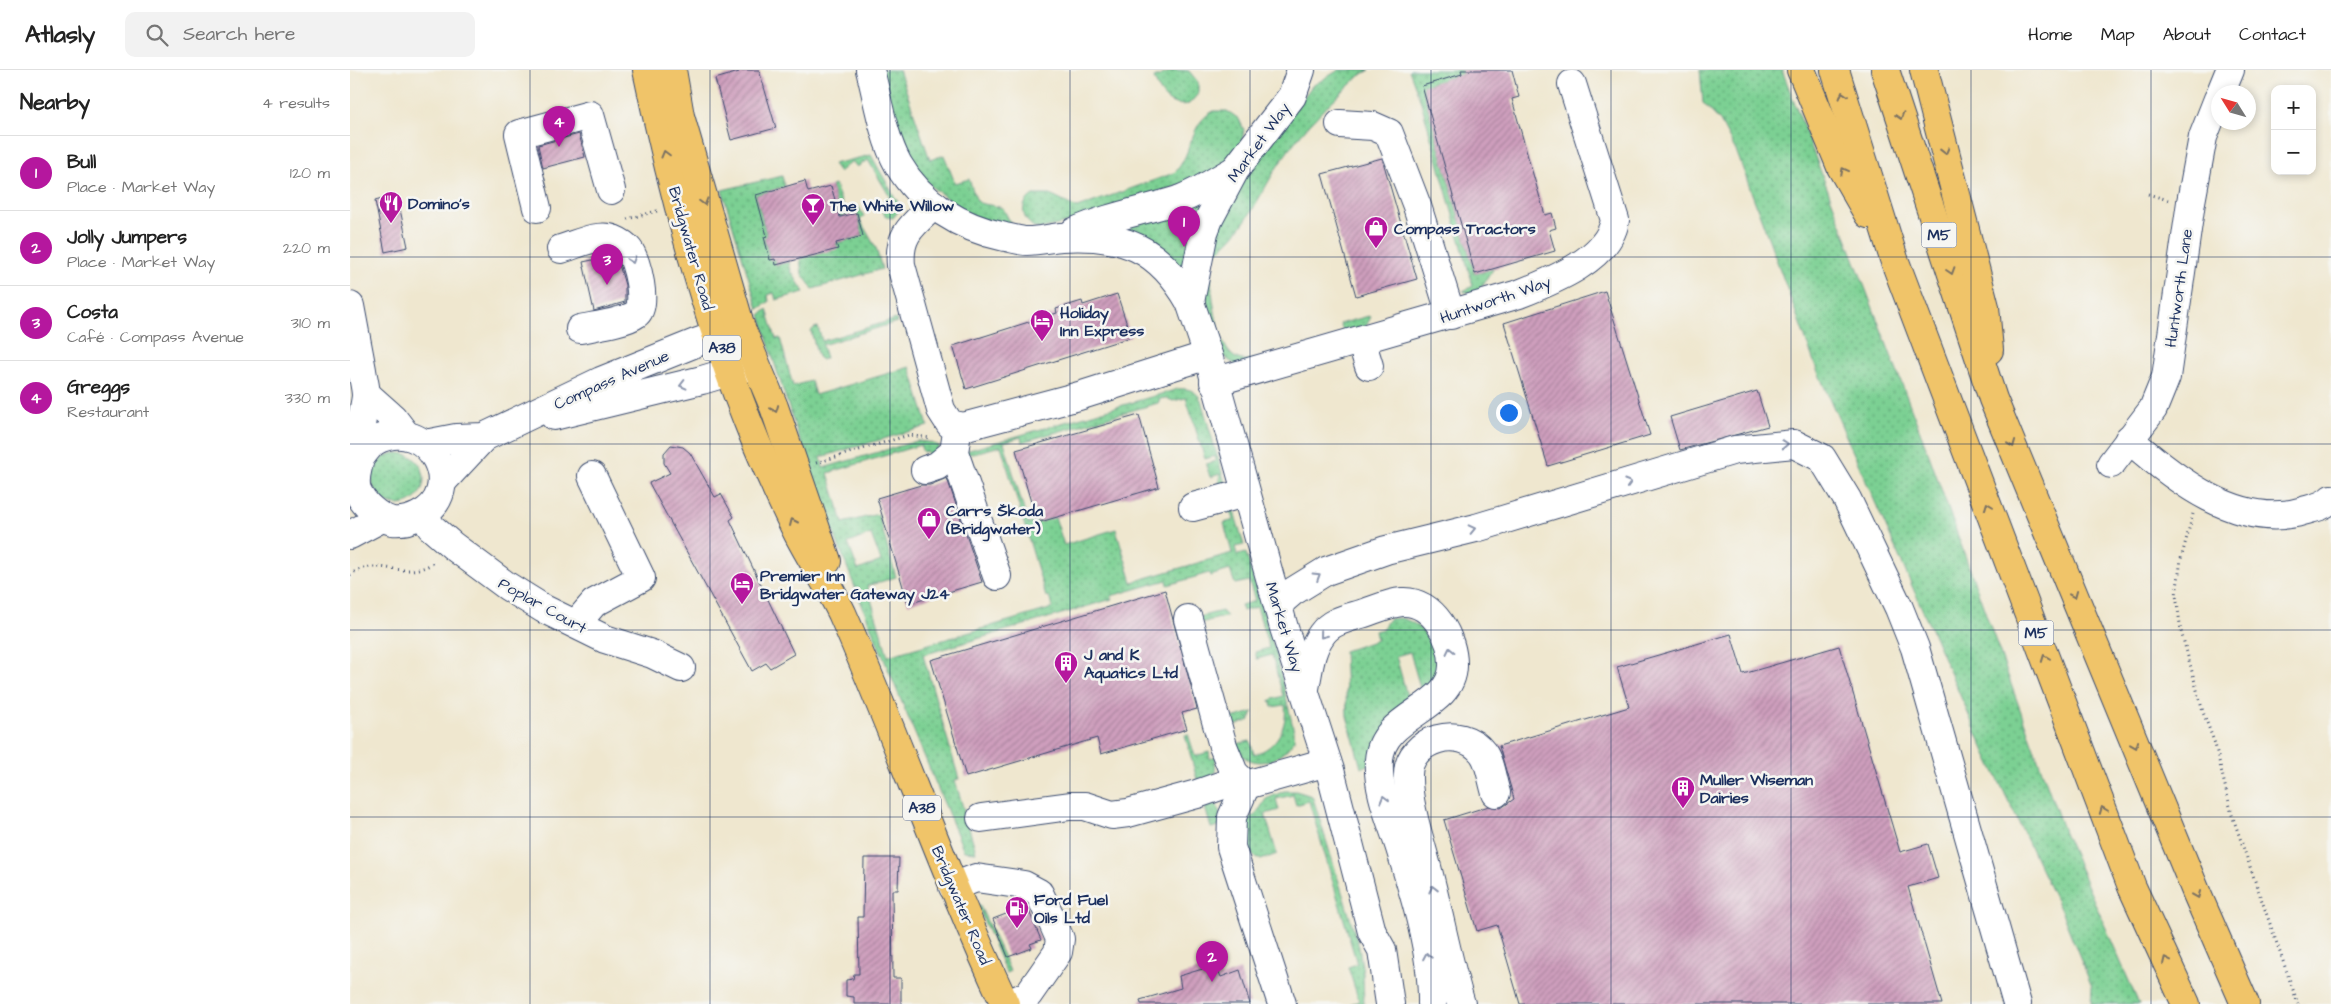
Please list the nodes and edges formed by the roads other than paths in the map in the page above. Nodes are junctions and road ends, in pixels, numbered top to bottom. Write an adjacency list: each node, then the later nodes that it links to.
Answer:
1 (647, 70): 25 (main road, Bridgwater Road / A38, one-way to 1)
2 (672, 70): 25 (main road, Bridgwater Road / A38, one-way to 25)
3 (870, 70): 16 (street, Market Way)
4 (1301, 70): 14 (street, Market Way)
5 (1802, 70): 20 (main road, M5, one-way to 5)
6 (1835, 70): 20 (main road, M5, one-way to 6)
7 (1885, 70): 32 (main road, M5, one-way to 32)
8 (1924, 70): 32 (main road, M5, one-way to 32)
9 (2230, 70): 11 (street)
10 (1572, 84): 23 (street, Huntworth Way)
11 (2224, 85)
12 (2211, 117): 36 (street, Huntworth Lane)
13 (1340, 124): 23 (street)
14 (1234, 170): 18 (street); 21 (street, Market Way)
15 (611, 190): 17 (street)
16 (934, 205): 18 (street, Market Way); 35 (street)
17 (537, 208)
18 (1062, 237): 21 (street, Market Way)
19 (561, 249): 24 (street, one-way to 24)
20 (1894, 259): 70 (main road, M5, one-way to 20)
21 (1190, 302): 27 (street, Market Way)
22 (350, 306): 31 (street)
23 (1450, 315): 26 (street, Huntworth Way)
24 (580, 329)
25 (730, 331): 29 (main road, Bridgwater Road / A38); 33 (street, Compass Avenue)
26 (1361, 340): 28 (street); 30 (street, Huntworth Way)
27 (1208, 355): 30 (street, Market Way); 35 (street)
28 (1369, 366)
29 (742, 367): 33 (street, Compass Avenue, one-way to 33); 61 (main road, Bridgwater Road / A38)
30 (1214, 382): 43 (street, Market Way)
31 (366, 394): 34 (street); 37 (street)
32 (1993, 399): 71 (main road, M5, one-way to 71)
33 (496, 433): 34 (street, Compass Avenue); 41 (street, Compass Avenue)
34 (416, 439): 37 (street); 41 (street)
35 (956, 439): 39 (street); 49 (street)
36 (2129, 439): 38 (street, Huntworth Lane); 44 (street)
37 (360, 458): 42 (street)
38 (2111, 464)
39 (925, 470)
40 (592, 476): 52 (street)
41 (442, 482): 46 (street)
42 (353, 492): 47 (street)
43 (1245, 493): 45 (street); 50 (street, Market Way)
44 (2331, 499)
45 (1193, 507)
46 (424, 514): 47 (street); 52 (street, Poplar Court)
47 (382, 518): 48 (street)
48 (350, 535)
49 (997, 576)
50 (1278, 604): 55 (street, Market Way); 69 (street, one-way to 69)
51 (1188, 619): 58 (street)
52 (576, 624): 53 (street, Poplar Court)
53 (681, 668)
54 (1448, 685): 55 (street, one-way to 55); 56 (street); 67 (street, one-way to 54)
55 (1304, 690): 57 (street, Market Way)
56 (1438, 737): 59 (street); 68 (street, one-way to 56)
57 (1327, 762): 58 (street); 62 (street, Market Way)
58 (1243, 782): 60 (street); 64 (street)
59 (1496, 793)
60 (981, 818)
61 (953, 886): 63 (main road, Bridgwater Road / A38); 63 (street)
62 (1382, 950): 65 (street, Market Way); 66 (street, Market Way)
63 (1006, 1004)
64 (1282, 1004)
65 (1380, 1004)
66 (1390, 1004)
67 (1432, 1004)
68 (1462, 1004)
69 (2017, 1004)
70 (2186, 1004)
71 (2245, 1004)

